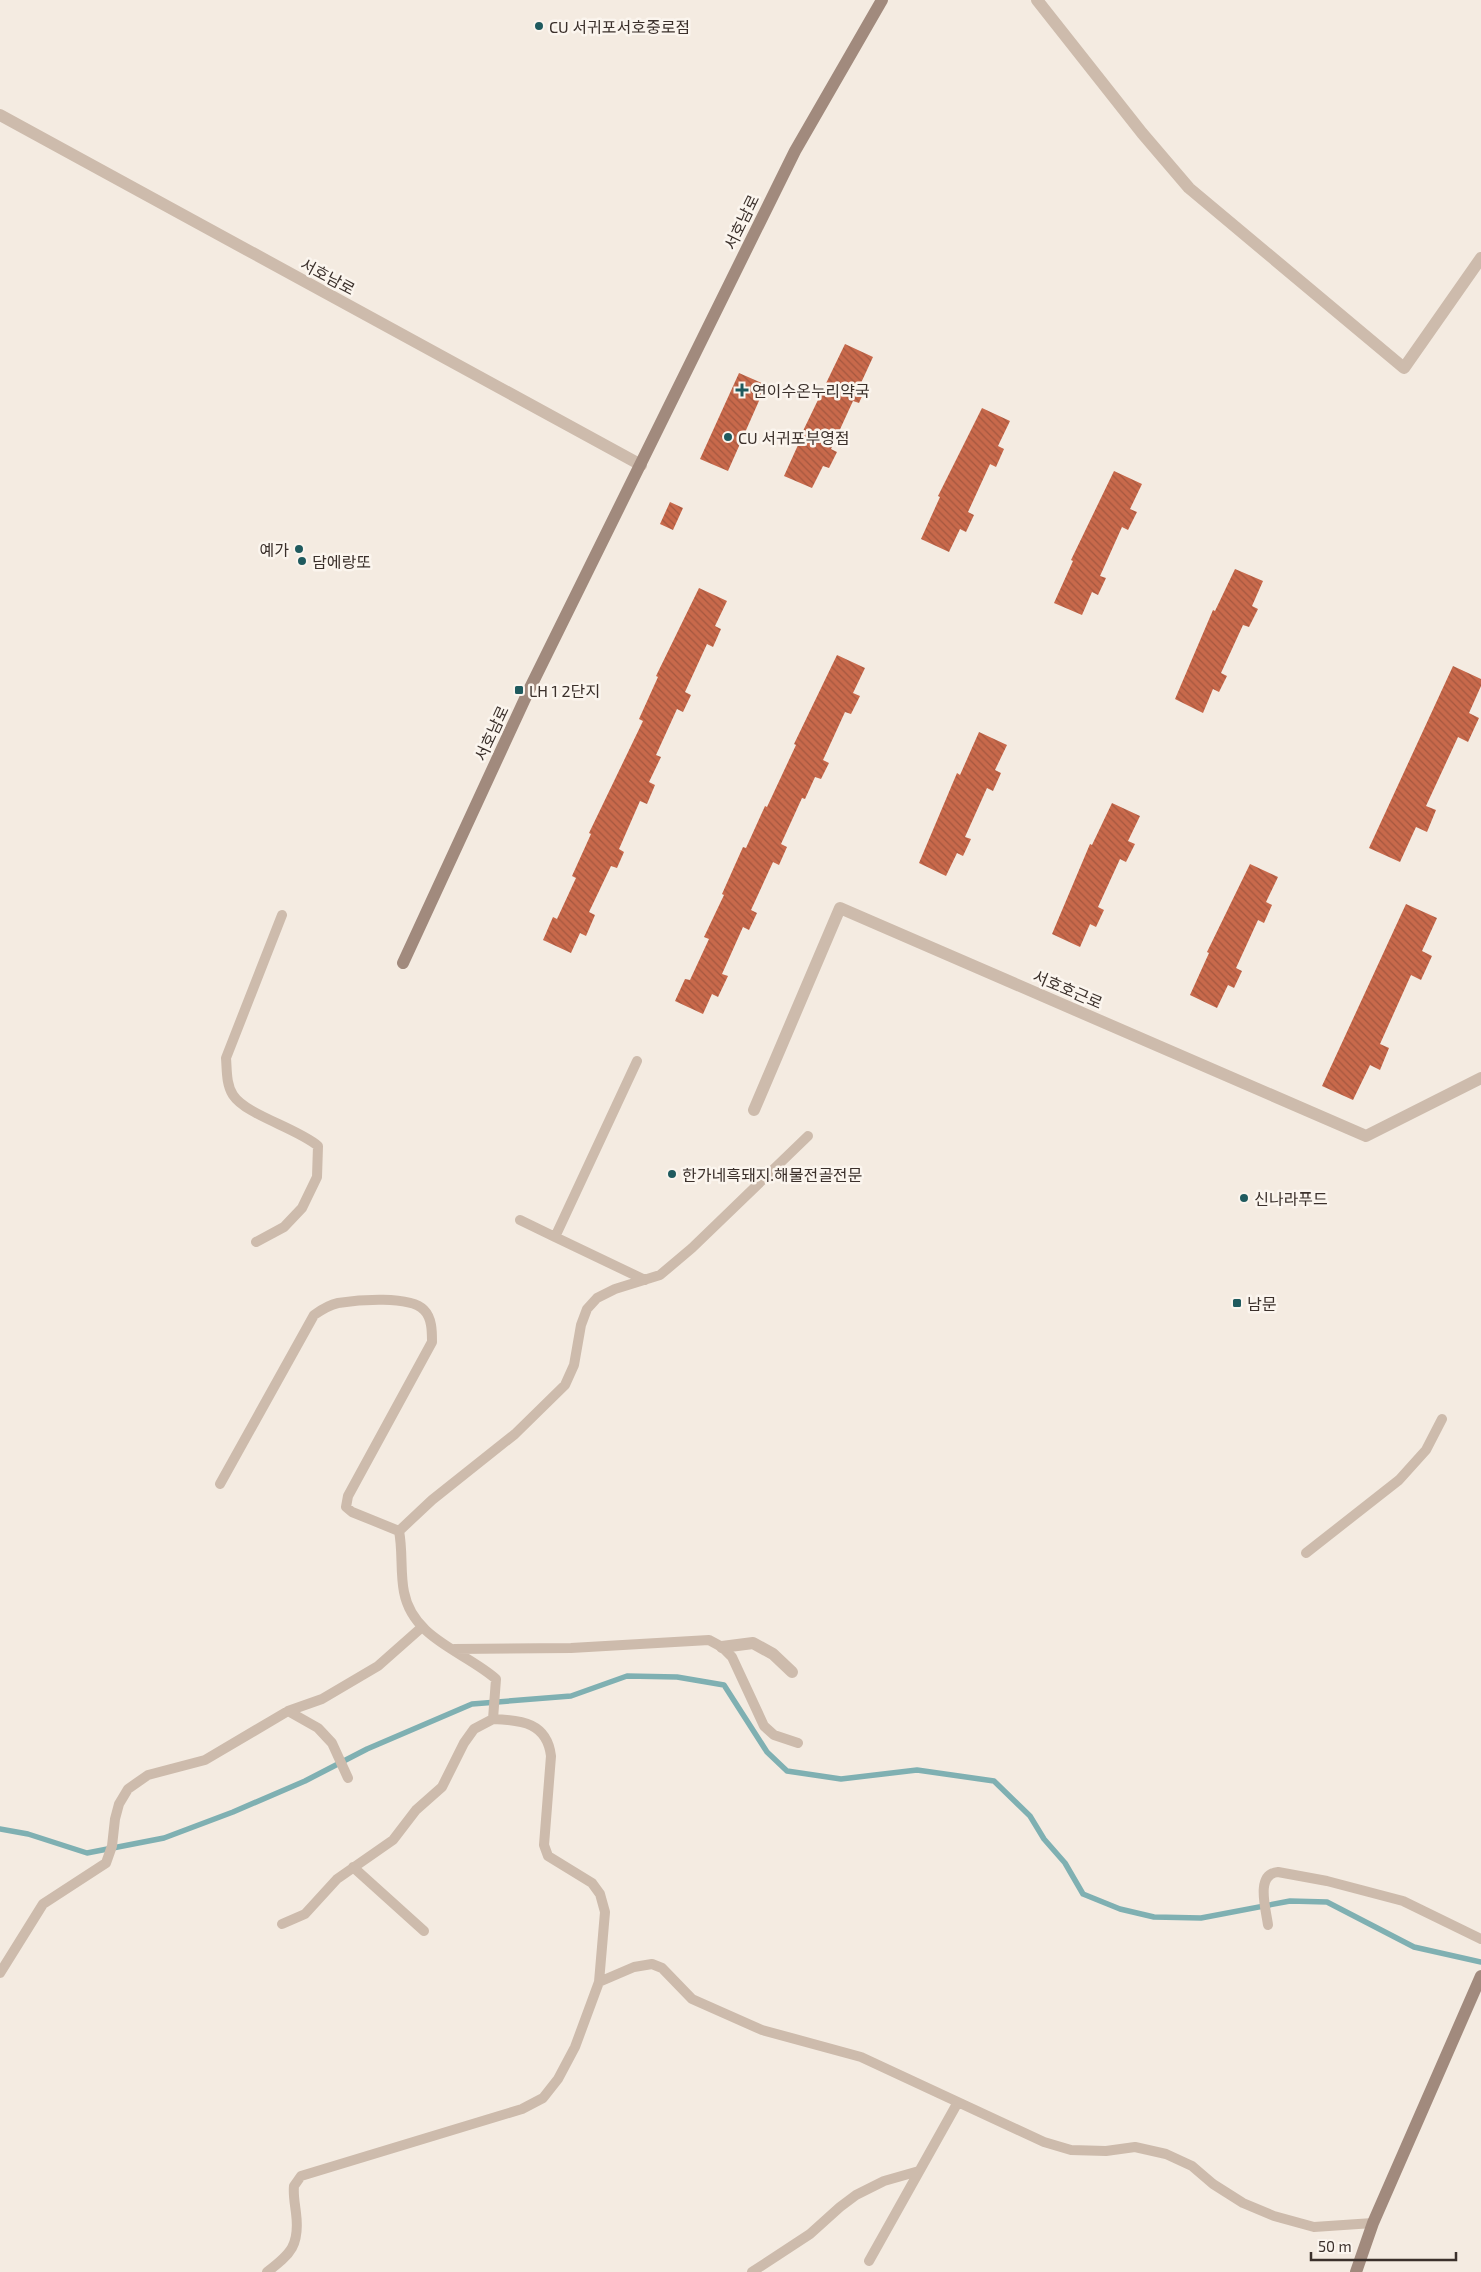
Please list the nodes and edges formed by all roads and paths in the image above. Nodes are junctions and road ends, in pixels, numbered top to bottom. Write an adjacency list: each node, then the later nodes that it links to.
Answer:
1 (882, 0): 5 (main road, 서호남로)
2 (1038, 0): 4 (street)
3 (0, 114): 5 (street, 서호남로)
4 (1481, 258)
5 (641, 465): 7 (main road, 서호남로)
6 (282, 915): 14 (lane)
7 (403, 963)
8 (638, 1061): 13 (lane)
9 (1481, 1078): 10 (street, 서호호근로)
10 (754, 1110)
11 (808, 1136): 15 (lane)
12 (520, 1220): 13 (lane)
13 (555, 1237): 15 (lane)
14 (256, 1242)
15 (645, 1280): 18 (lane)
16 (1442, 1420): 19 (lane)
17 (220, 1484): 18 (lane)
18 (399, 1531): 20 (lane)
19 (1306, 1553)
20 (422, 1628): 22 (lane); 24 (lane)
21 (722, 1647): 22 (lane); 23 (street); 26 (lane)
22 (451, 1649): 25 (lane)
23 (792, 1672)
24 (288, 1712): 27 (lane); 33 (lane)
25 (494, 1717): 28 (lane); 35 (lane)
26 (798, 1743)
27 (348, 1778)
28 (353, 1867): 30 (lane); 31 (lane)
29 (1268, 1922): 32 (lane)
30 (282, 1924)
31 (424, 1931)
32 (1481, 1939)
33 (0, 1973)
34 (1481, 1976): 38 (main road)
35 (599, 1982): 36 (lane); 40 (lane)
36 (958, 2102): 37 (lane); 38 (lane)
37 (919, 2171): 39 (lane); 41 (lane)
38 (1372, 2223): 42 (main road)
39 (869, 2261)
40 (267, 2272)
41 (752, 2272)
42 (1356, 2272)

